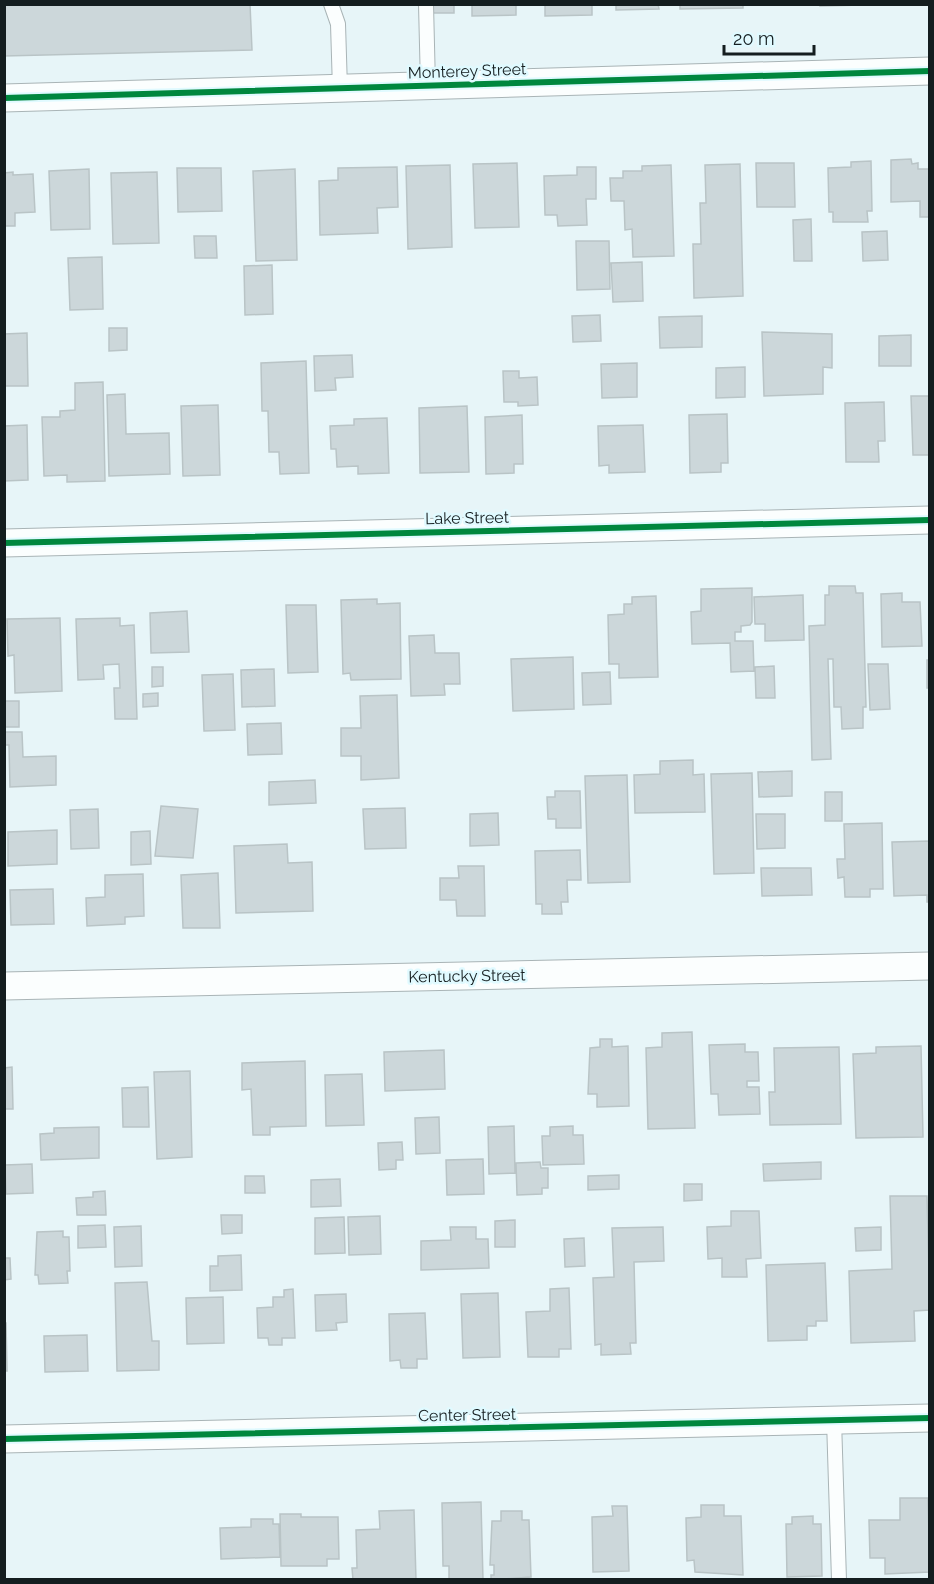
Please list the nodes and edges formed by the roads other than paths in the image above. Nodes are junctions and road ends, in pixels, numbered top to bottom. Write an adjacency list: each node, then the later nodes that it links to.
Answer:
1 (331, 4): 5 (lane)
2 (426, 4): 4 (lane)
3 (930, 71): 4 (street, Monterey Street)
4 (428, 86): 5 (street, Monterey Street)
5 (340, 89): 6 (street, Monterey Street)
6 (4, 98)
7 (930, 520): 8 (street, Lake Street)
8 (4, 543)
9 (930, 966): 10 (street, Kentucky Street)
10 (4, 986)
11 (930, 1418): 12 (street, Center Street)
12 (834, 1420): 13 (street, Center Street); 14 (lane)
13 (4, 1439)
14 (839, 1580)

